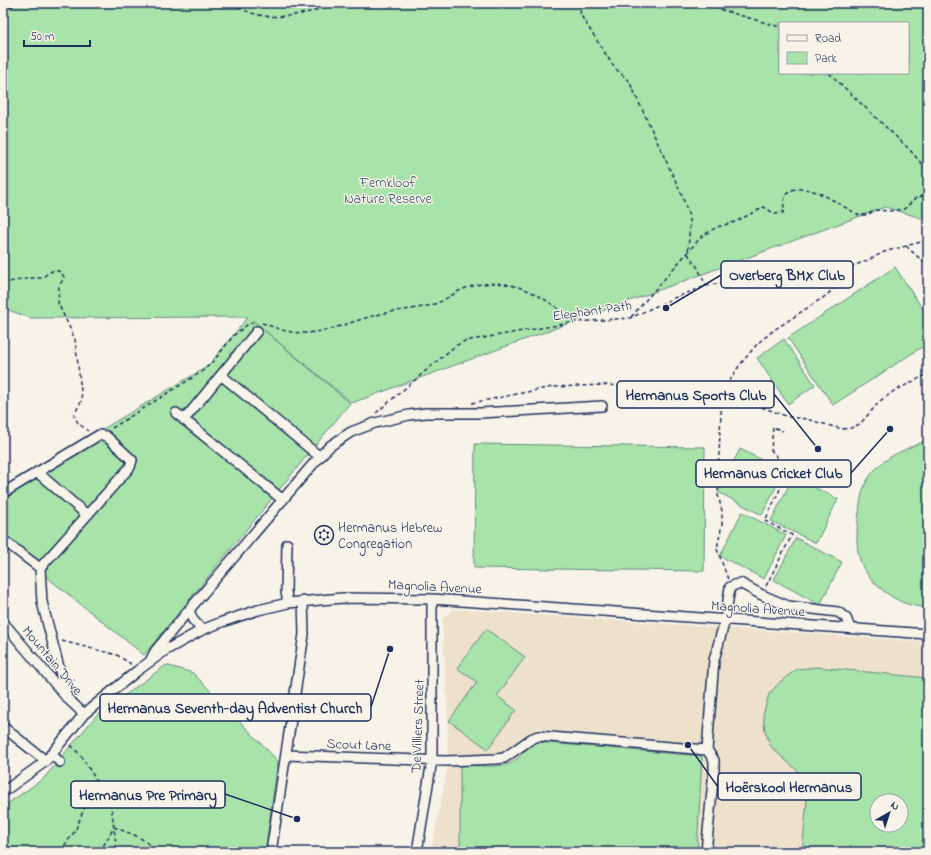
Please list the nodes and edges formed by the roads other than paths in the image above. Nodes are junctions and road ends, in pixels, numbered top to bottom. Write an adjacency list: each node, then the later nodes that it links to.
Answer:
1 (257, 326): 2 (street)
2 (221, 375): 5 (street); 6 (street)
3 (602, 406): 6 (street)
4 (176, 413): 5 (street)
5 (184, 420): 9 (street)
6 (320, 457): 9 (street)
7 (37, 472): 8 (street); 10 (street); 10 (street)
8 (3, 493)
9 (282, 500): 17 (street)
10 (87, 515): 13 (street)
11 (3, 540): 13 (street)
12 (287, 544): 16 (street)
13 (40, 568): 24 (street)
14 (432, 599): 15 (street, Magnolia Avenue); 18 (street, Magnolia Avenue); 30 (street, De Villiers Street)
15 (303, 600): 16 (street, Magnolia Avenue); 28 (street)
16 (288, 602): 21 (street, Magnolia Avenue)
17 (189, 610): 21 (street); 23 (street)
18 (725, 620): 20 (street, Magnolia Avenue); 20 (street); 27 (street)
19 (3, 622): 24 (street, Mountain Drive)
20 (850, 628): 22 (street, Magnolia Avenue)
21 (202, 630): 23 (street, Magnolia Avenue)
22 (928, 634)
23 (149, 662): 25 (street, Magnolia Avenue)
24 (67, 698): 25 (street, Mountain Drive)
25 (84, 714): 29 (street, Magnolia Avenue)
26 (3, 727): 29 (street)
27 (707, 750): 30 (street, Scout Lane); 35 (street)
28 (286, 756): 30 (street, Scout Lane); 33 (street)
29 (48, 757): 31 (street); 32 (street, Magnolia Avenue)
30 (432, 760): 34 (street, De Villiers Street)
31 (60, 762)
32 (3, 792)
33 (272, 852)
34 (417, 852)
35 (706, 852)

